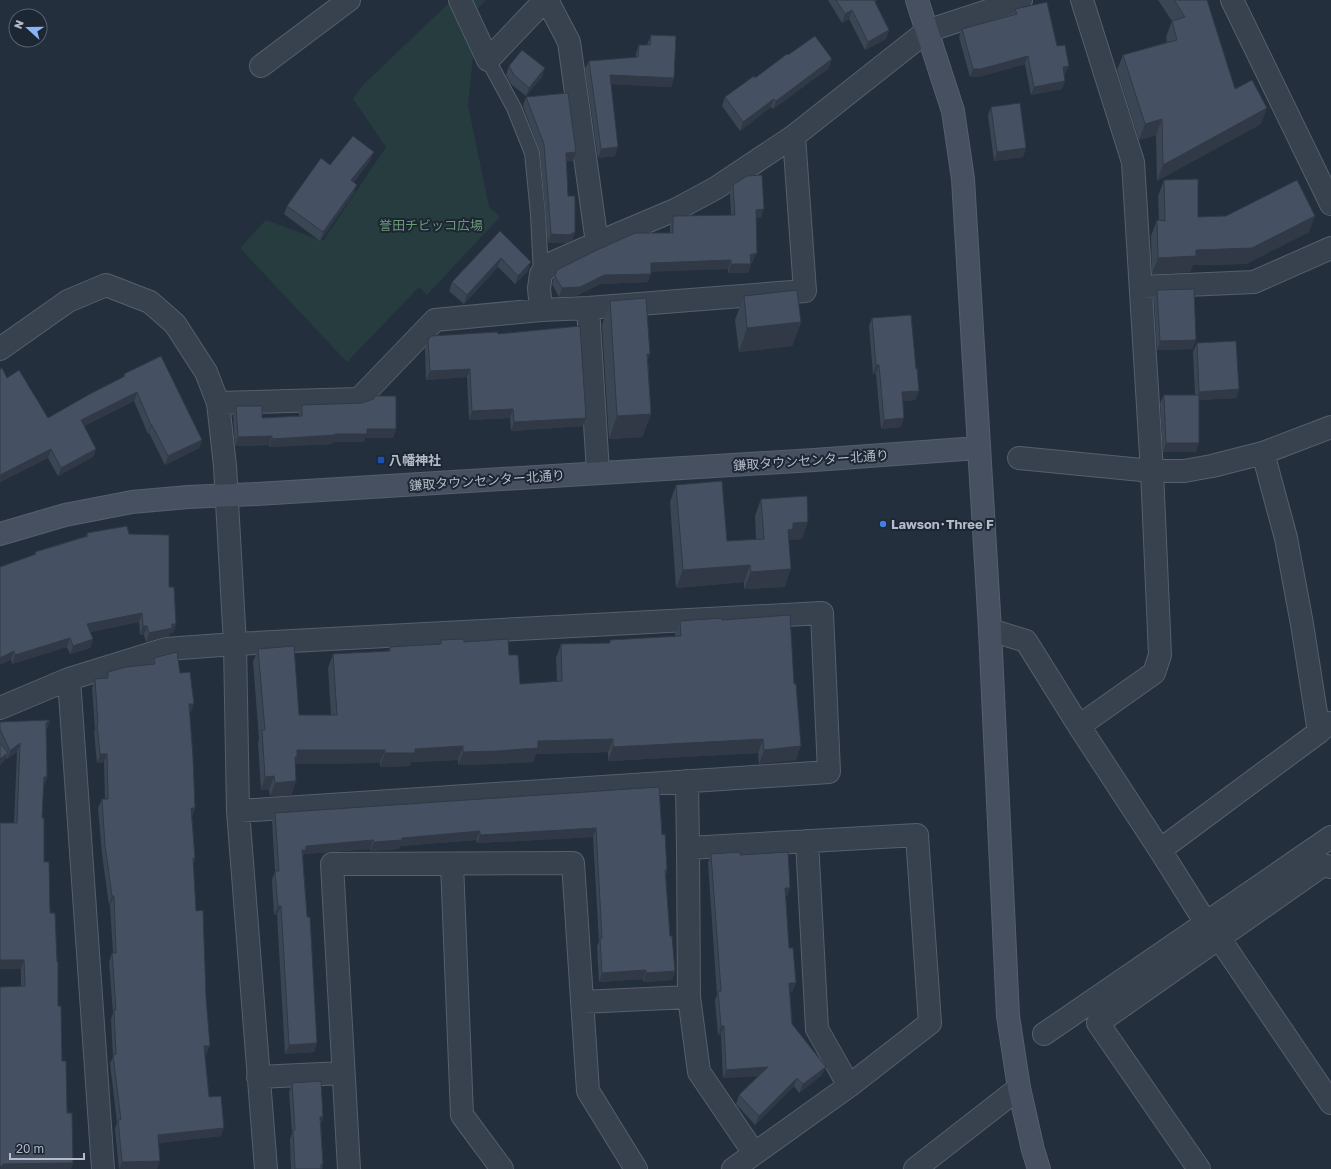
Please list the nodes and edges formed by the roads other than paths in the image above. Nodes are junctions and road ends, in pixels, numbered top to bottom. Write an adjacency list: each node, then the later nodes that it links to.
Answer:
1 (349, 0): 10 (street)
2 (460, 0): 9 (street)
3 (546, 0): 9 (street); 13 (street)
4 (917, 0): 8 (street)
5 (1022, 0): 8 (street)
6 (1082, 0): 16 (street)
7 (1232, 0): 12 (street)
8 (928, 31): 11 (street); 22 (street)
9 (488, 60): 15 (lane)
10 (261, 66)
11 (794, 136): 13 (street); 17 (street)
12 (1331, 204)
13 (597, 243): 15 (street)
14 (1331, 248): 16 (street)
15 (541, 274): 18 (street)
16 (1141, 287): 25 (street)
17 (588, 308): 18 (street); 26 (street)
18 (541, 310): 20 (street)
19 (0, 349): 20 (street)
20 (218, 403): 27 (street)
21 (1331, 427): 23 (street)
22 (978, 448): 26 (street, 鎌取タウンセンター北通り); 29 (street)
23 (1263, 453): 25 (street); 34 (street)
24 (1019, 458): 25 (street)
25 (1152, 471): 33 (street)
26 (598, 472): 27 (street, 鎌取タウンセンター北通り)
27 (226, 496): 28 (street, 鎌取タウンセンター北通り); 30 (street)
28 (0, 534)
29 (990, 630): 33 (street); 50 (street)
30 (235, 644): 31 (street); 35 (street); 36 (street)
31 (69, 679): 32 (street); 53 (street)
32 (0, 708)
33 (1079, 726): 40 (street)
34 (1325, 726): 40 (street)
35 (687, 781): 36 (street); 39 (street)
36 (238, 811): 48 (street)
37 (1331, 837): 43 (street)
38 (807, 841): 39 (street); 49 (street); 49 (street)
39 (688, 848): 44 (street)
40 (1160, 850): 43 (street)
41 (452, 864): 45 (street); 47 (street); 56 (street)
42 (1331, 867): 43 (street)
43 (1212, 931): 46 (street); 51 (street); 61 (street)
44 (689, 997): 45 (street); 52 (street)
45 (582, 1002): 57 (street)
46 (1044, 1034)
47 (343, 1073): 48 (street); 55 (street)
48 (258, 1077): 54 (street)
49 (849, 1086): 52 (street)
50 (1019, 1088): 59 (street); 60 (street)
51 (1331, 1103)
52 (754, 1153): 58 (street)
53 (103, 1169)
54 (266, 1169)
55 (349, 1169)
56 (502, 1169)
57 (636, 1169)
58 (733, 1169)
59 (915, 1169)
60 (1039, 1169)
61 (1198, 1169)

